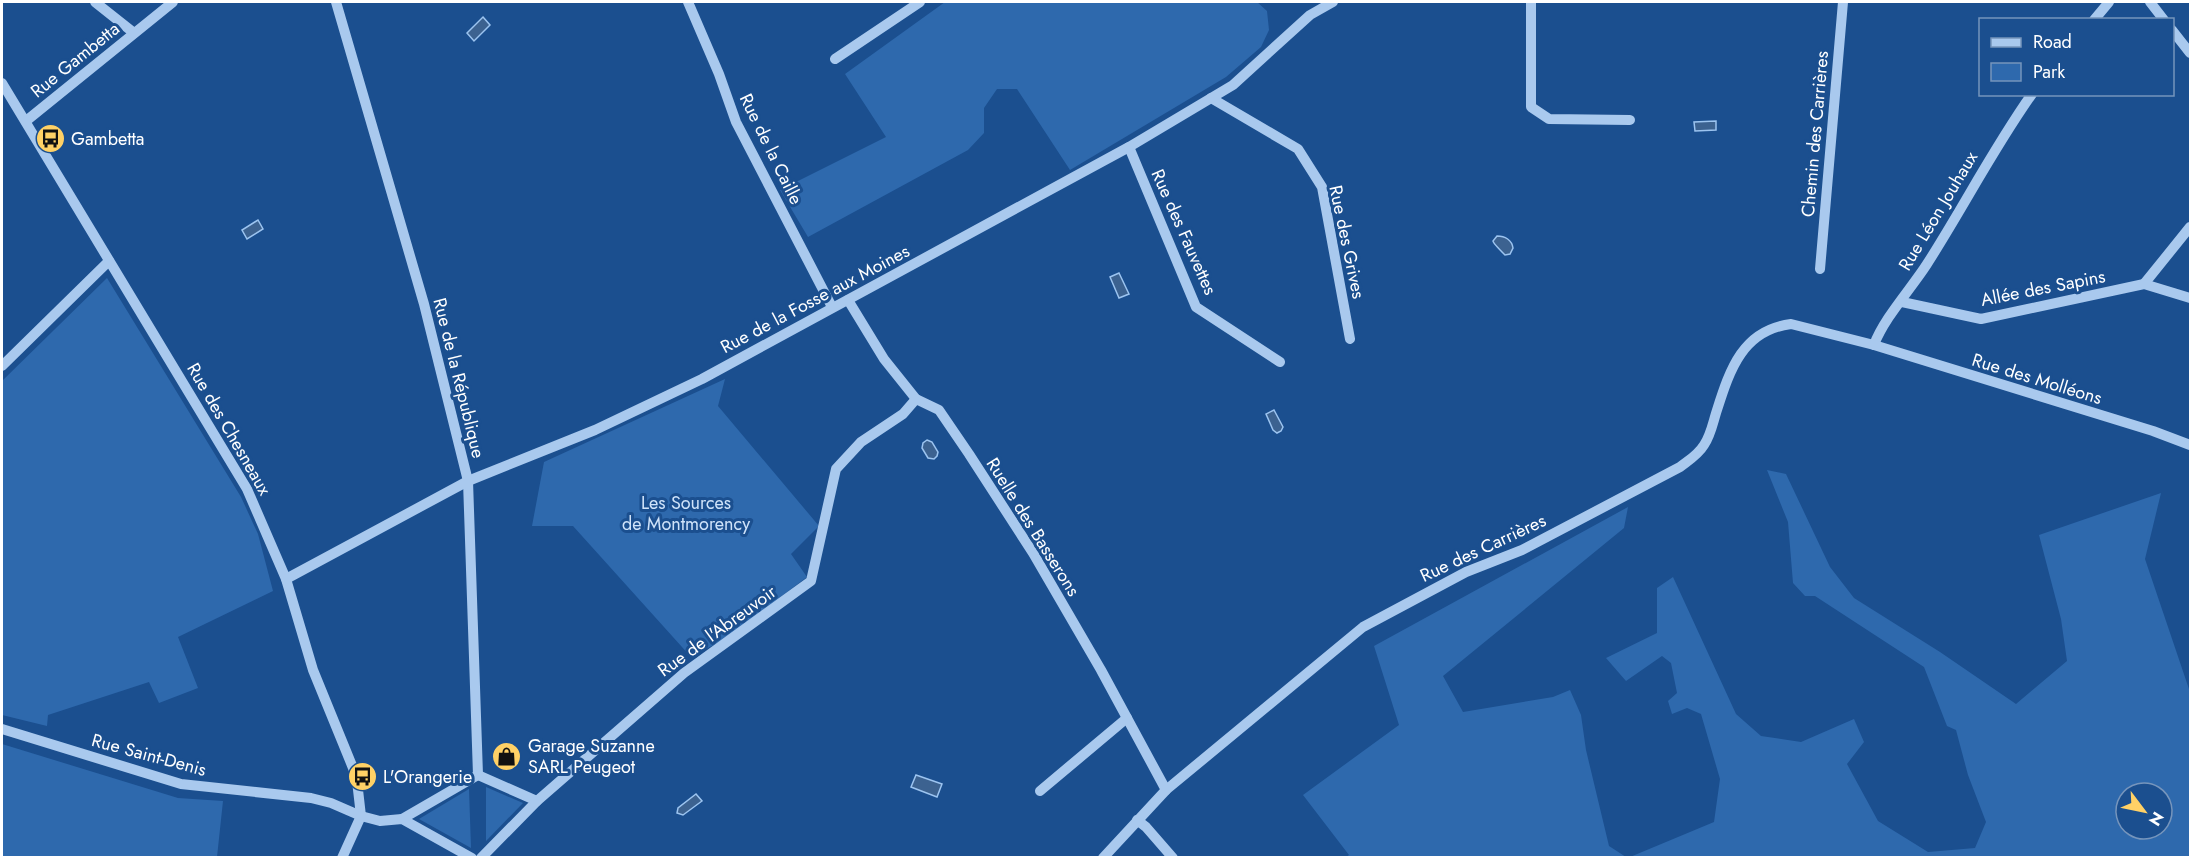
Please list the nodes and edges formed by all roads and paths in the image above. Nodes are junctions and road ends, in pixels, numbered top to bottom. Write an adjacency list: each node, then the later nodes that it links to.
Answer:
1 (95, 2): 13 (street)
2 (173, 2): 13 (street, Rue Gambetta)
3 (336, 2): 37 (street, Rue de la République)
4 (688, 2): 30 (street, Rue de la Caille)
5 (920, 2): 16 (street)
6 (1333, 2): 19 (street, Rue de la Fosse aux Moines)
7 (1531, 2): 20 (street)
8 (1843, 2): 25 (street, Chemin des Carrières)
9 (2109, 2): 11 (street)
10 (2150, 2): 12 (street)
11 (2096, 18)
12 (2162, 18)
13 (134, 33): 21 (street, Rue Gambetta)
14 (2174, 33): 15 (street)
15 (2190, 53)
16 (835, 59)
17 (2, 83): 21 (street, Rue des Chesneaux)
18 (2031, 96): 29 (street, Rue Léon Jouhaux)
19 (1211, 98): 22 (street, Rue de la Fosse aux Moines); 31 (street, Rue des Grives)
20 (1630, 120)
21 (26, 121): 24 (street, Rue des Chesneaux)
22 (1129, 147): 28 (street, Rue de la Fosse aux Moines); 33 (street, Rue des Fauvettes)
23 (2190, 227): 26 (street)
24 (110, 261): 34 (street); 38 (street, Rue des Chesneaux)
25 (1820, 269)
26 (2144, 284): 27 (street, Allée des Sapins); 29 (street, Allée des Sapins)
27 (2190, 298)
28 (848, 300): 30 (street, Rue de la Fosse aux Moines); 35 (street, Ruelle des Basserons)
29 (1902, 302): 32 (street, Rue Léon Jouhaux)
30 (832, 307): 37 (street, Rue de la Fosse aux Moines)
31 (1350, 339)
32 (1874, 345): 36 (street, Rue des Molléons); 42 (street, Rue des Carrières)
33 (1280, 362)
34 (2, 366)
35 (916, 399): 39 (street, Ruelle des Basserons); 44 (street, Rue de l'Abreuvoir)
36 (2190, 445)
37 (468, 481): 38 (street, Rue de la Fosse aux Moines); 41 (street, Rue de la République)
38 (286, 579): 45 (street, Rue des Chesneaux)
39 (1127, 718): 42 (street, Ruelle des Basserons); 43 (street)
40 (2, 729): 45 (street, Rue Saint-Denis)
41 (478, 775): 44 (street); 46 (street)
42 (1166, 790): 47 (street, Rue des Carrières)
43 (1040, 791)
44 (537, 801): 50 (street, Rue de l'Abreuvoir)
45 (361, 816): 46 (street); 48 (street)
46 (402, 819): 49 (street)
47 (1137, 820): 51 (street, Rue des Carrières); 52 (street)
48 (342, 858)
49 (472, 858)
50 (481, 858)
51 (1103, 858)
52 (1173, 858)

